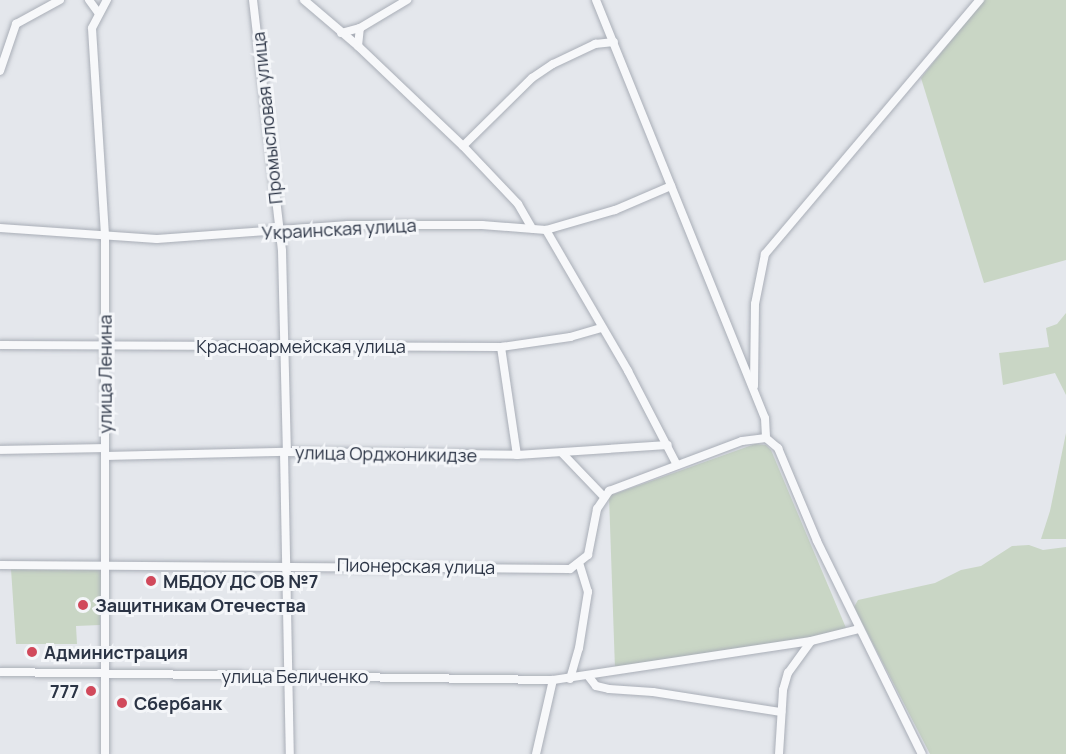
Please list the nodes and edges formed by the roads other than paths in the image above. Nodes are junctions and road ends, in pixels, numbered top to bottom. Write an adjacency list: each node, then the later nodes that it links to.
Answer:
1 (60, 0): 14 (street)
2 (89, 0): 9 (street)
3 (107, 0): 9 (street, улица Ленина)
4 (253, 0): 20 (street, Промысловая улица)
5 (304, 0): 11 (street)
6 (406, 0): 10 (street)
7 (596, 0): 12 (street)
8 (980, 0): 27 (street)
9 (99, 14): 21 (street, улица Ленина)
10 (360, 28): 11 (street); 13 (street)
11 (341, 33): 13 (street)
12 (614, 42): 15 (street); 16 (street)
13 (358, 46): 15 (street)
14 (0, 71)
15 (463, 146): 18 (street)
16 (671, 186): 19 (street, Украинская улица); 27 (street)
17 (0, 228): 21 (street, Украинская улица)
18 (532, 228): 19 (street, Украинская улица); 20 (street, Украинская улица)
19 (546, 230): 22 (street)
20 (279, 231): 21 (street, Украинская улица); 24 (street, Промысловая улица)
21 (105, 235): 25 (street, улица Ленина)
22 (601, 328): 26 (street, Красноармейская улица); 29 (street)
23 (0, 345): 25 (street, Красноармейская улица)
24 (285, 345): 25 (street, Красноармейская улица); 26 (street, Красноармейская улица); 32 (street, Промысловая улица)
25 (106, 347): 31 (street, улица Ленина)
26 (501, 347): 34 (street)
27 (754, 390): 28 (street)
28 (766, 438): 35 (street); 41 (street)
29 (668, 445): 33 (street, улица Орджоникидзе); 35 (street)
30 (0, 450): 31 (street, улица Орджоникидзе)
31 (105, 452): 32 (street, улица Орджоникидзе); 37 (street, улица Ленина)
32 (286, 452): 34 (street, улица Орджоникидзе); 38 (street, Промысловая улица)
33 (562, 453): 34 (street, улица Орджоникидзе); 36 (street)
34 (517, 455)
35 (677, 465): 36 (street)
36 (604, 497): 40 (street)
37 (105, 563): 38 (street, Пионерская улица); 39 (street, Пионерская улица); 44 (street, улица Ленина)
38 (288, 564): 40 (street, Пионерская улица); 45 (street, Промысловая улица)
39 (0, 565)
40 (580, 565): 47 (street)
41 (859, 629): 42 (street, улица Беличенко); 54 (street)
42 (811, 641): 46 (street, улица Беличенко); 49 (street)
43 (0, 672): 44 (street, улица Беличенко)
44 (105, 676): 45 (street, улица Беличенко); 50 (street, улица Ленина)
45 (290, 677): 48 (street, улица Беличенко); 51 (street, Промысловая улица)
46 (589, 677): 47 (street, улица Беличенко); 49 (street)
47 (570, 679): 48 (street, улица Беличенко)
48 (553, 680): 52 (street)
49 (781, 712): 53 (street)
50 (105, 754)
51 (290, 754)
52 (536, 754)
53 (779, 754)
54 (922, 754)

